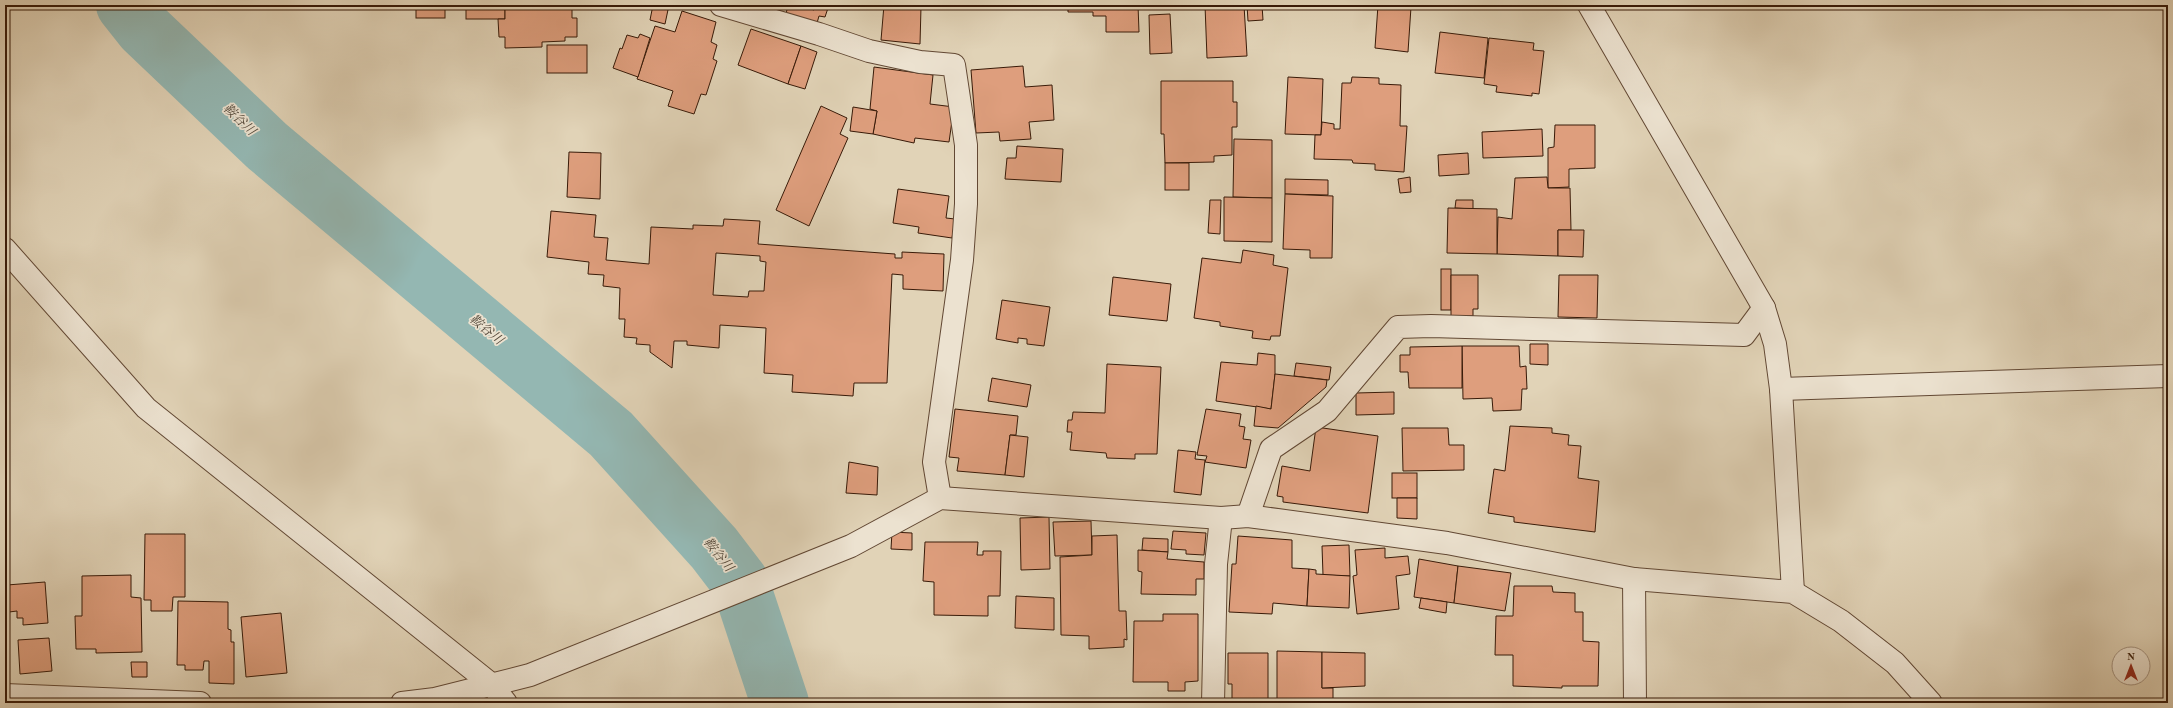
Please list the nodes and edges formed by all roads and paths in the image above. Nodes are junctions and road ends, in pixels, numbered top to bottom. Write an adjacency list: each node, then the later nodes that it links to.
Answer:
1 (722, 5): 7 (street)
2 (1589, 5): 4 (street)
3 (5, 249): 12 (street)
4 (1764, 308): 6 (street); 8 (street)
5 (2168, 376): 6 (street)
6 (1780, 388): 11 (street)
7 (940, 498): 9 (street); 12 (street)
8 (1248, 516): 9 (street); 10 (street)
9 (1221, 518): 18 (street)
10 (1634, 578): 11 (street); 19 (street)
11 (1793, 592): 20 (street)
12 (491, 684): 14 (street); 17 (street)
13 (5, 695): 15 (street)
14 (429, 702): 16 (street)
15 (200, 703)
16 (402, 703)
17 (506, 703)
18 (1213, 703)
19 (1634, 703)
20 (1931, 703)

